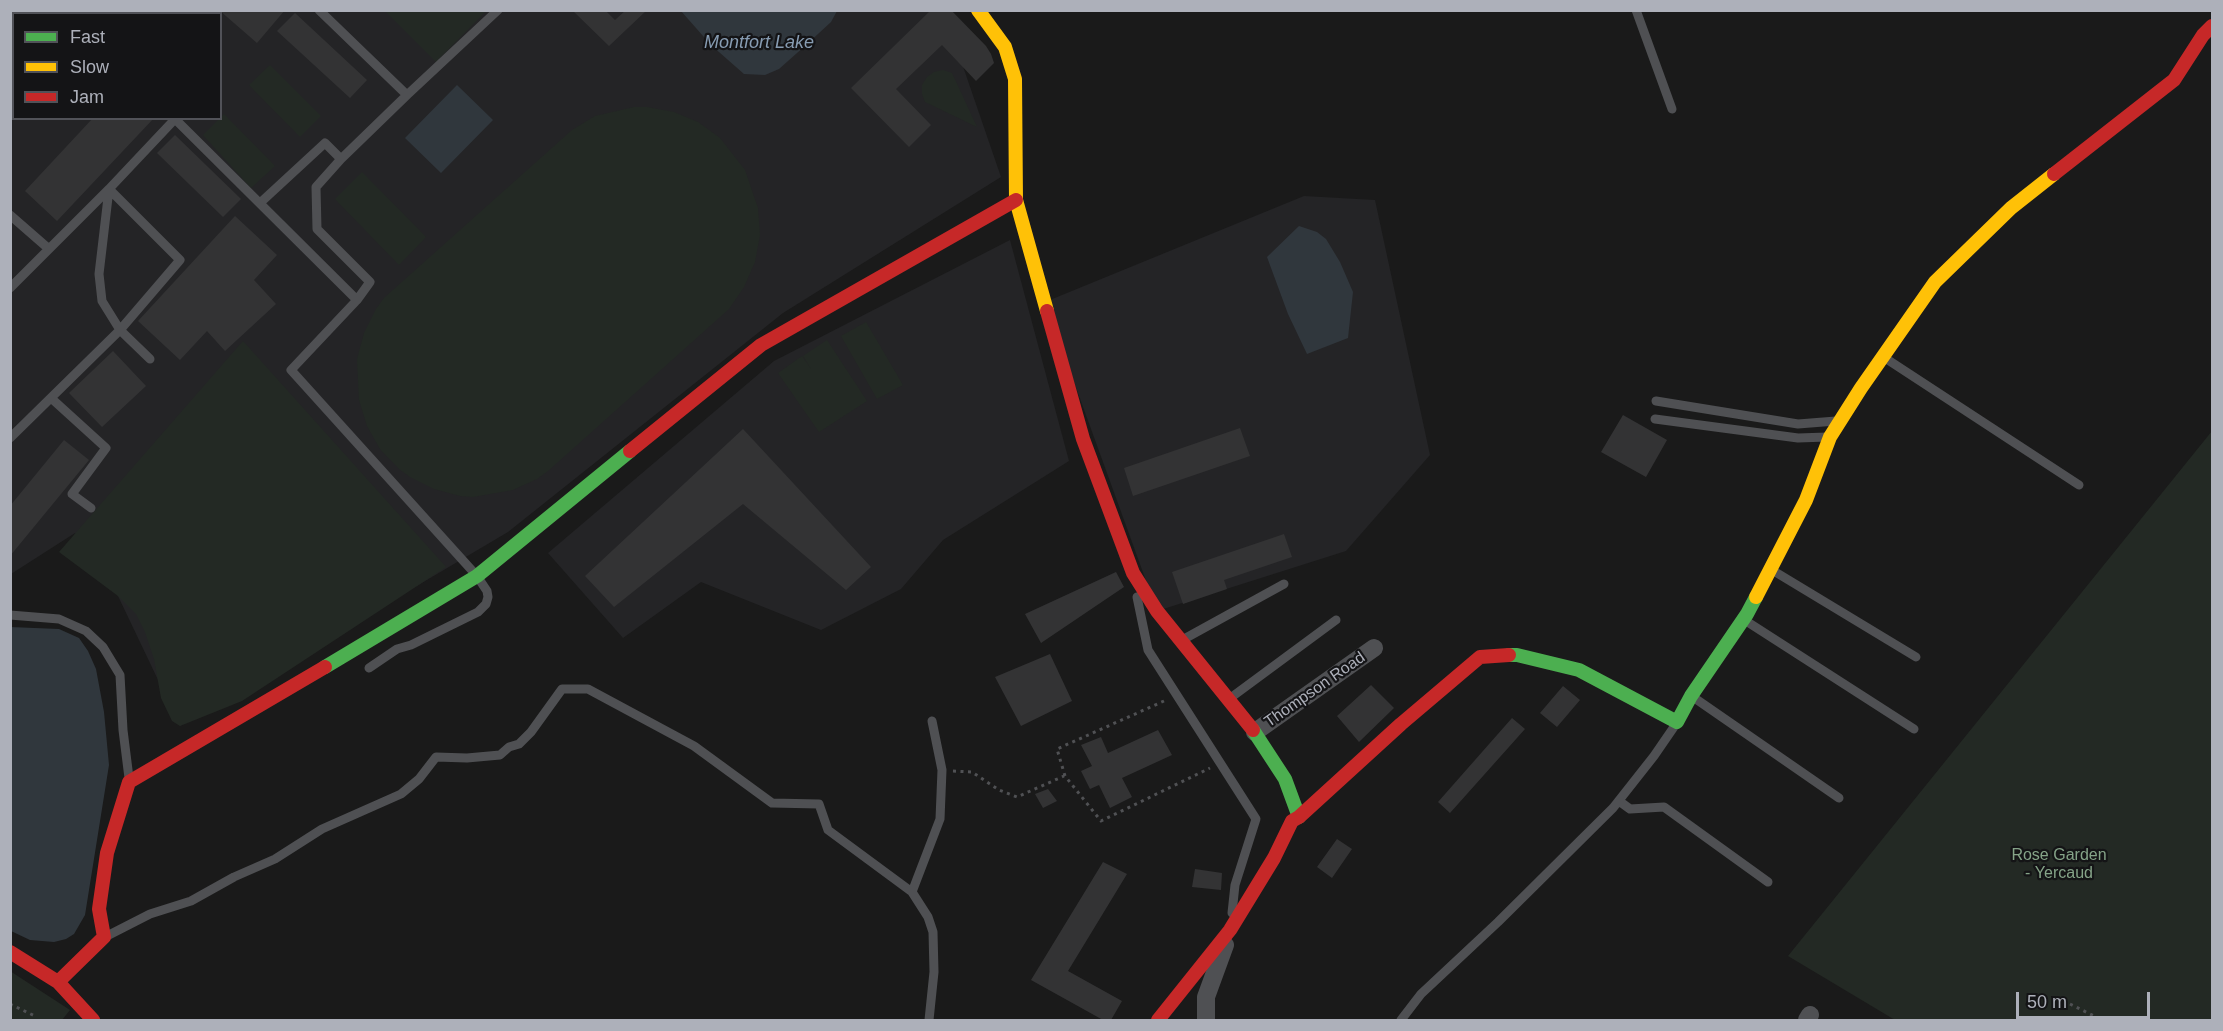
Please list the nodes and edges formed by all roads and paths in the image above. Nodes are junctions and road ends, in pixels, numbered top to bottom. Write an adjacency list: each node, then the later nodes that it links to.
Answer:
1 (319, 10): 6 (lane)
2 (498, 10): 6 (lane)
3 (978, 10): 12 (main road)
4 (1636, 10): 7 (lane)
5 (2212, 26): 19 (main road)
6 (407, 95): 10 (lane)
7 (1672, 109)
8 (174, 120): 11 (lane)
9 (176, 120): 13 (lane)
10 (341, 159): 13 (lane); 17 (lane)
11 (109, 189): 15 (lane); 18 (lane); 18 (lane)
12 (1016, 200): 30 (main road); 31 (main road)
13 (260, 203): 17 (lane)
14 (10, 215): 15 (lane)
15 (49, 249): 16 (lane)
16 (10, 288)
17 (357, 300): 31 (lane)
18 (120, 330): 20 (lane); 21 (lane)
19 (1883, 356): 24 (main road); 27 (lane)
20 (150, 359)
21 (51, 398): 26 (lane); 28 (lane)
22 (1656, 401): 24 (lane)
23 (1655, 419): 25 (lane)
24 (1841, 420): 25 (main road)
25 (1830, 437): 29 (main road)
26 (10, 438)
27 (2079, 485)
28 (91, 508)
29 (1770, 569): 35 (main road); 38 (lane)
30 (1133, 573): 36 (main road); 40 (lane)
31 (477, 576): 39 (lane); 50 (main road)
32 (1284, 584): 36 (lane)
33 (10, 615): 50 (lane)
34 (1336, 620): 42 (lane)
35 (1744, 620): 41 (main road); 45 (lane)
36 (1182, 640): 42 (main road)
37 (1374, 648): 46 (street, Thompson Road)
38 (1916, 657)
39 (369, 668)
40 (1177, 695): 47 (lane); 49 (path)
41 (1691, 696): 44 (main road); 51 (lane)
42 (1229, 699): 46 (main road)
43 (932, 721): 48 (lane)
44 (1677, 722): 52 (lane); 53 (main road)
45 (1914, 729)
46 (1255, 732): 53 (main road)
47 (1220, 763): 49 (path); 56 (lane)
48 (942, 770): 49 (path); 55 (lane)
49 (1065, 776)
50 (129, 782): 57 (main road)
51 (1839, 798)
52 (1619, 801): 54 (lane); 67 (lane)
53 (1299, 817): 56 (main road)
54 (1768, 882)
55 (912, 892): 57 (lane); 64 (lane)
56 (1230, 930): 65 (main road); 66 (street)
57 (104, 937): 59 (main road)
58 (10, 952): 59 (main road)
59 (58, 982): 63 (main road)
60 (10, 1004): 62 (path)
61 (2070, 1004): 68 (path)
62 (37, 1017)
63 (93, 1020)
64 (929, 1020)
65 (1158, 1020)
66 (1206, 1020)
67 (1401, 1020)
68 (2102, 1020)

